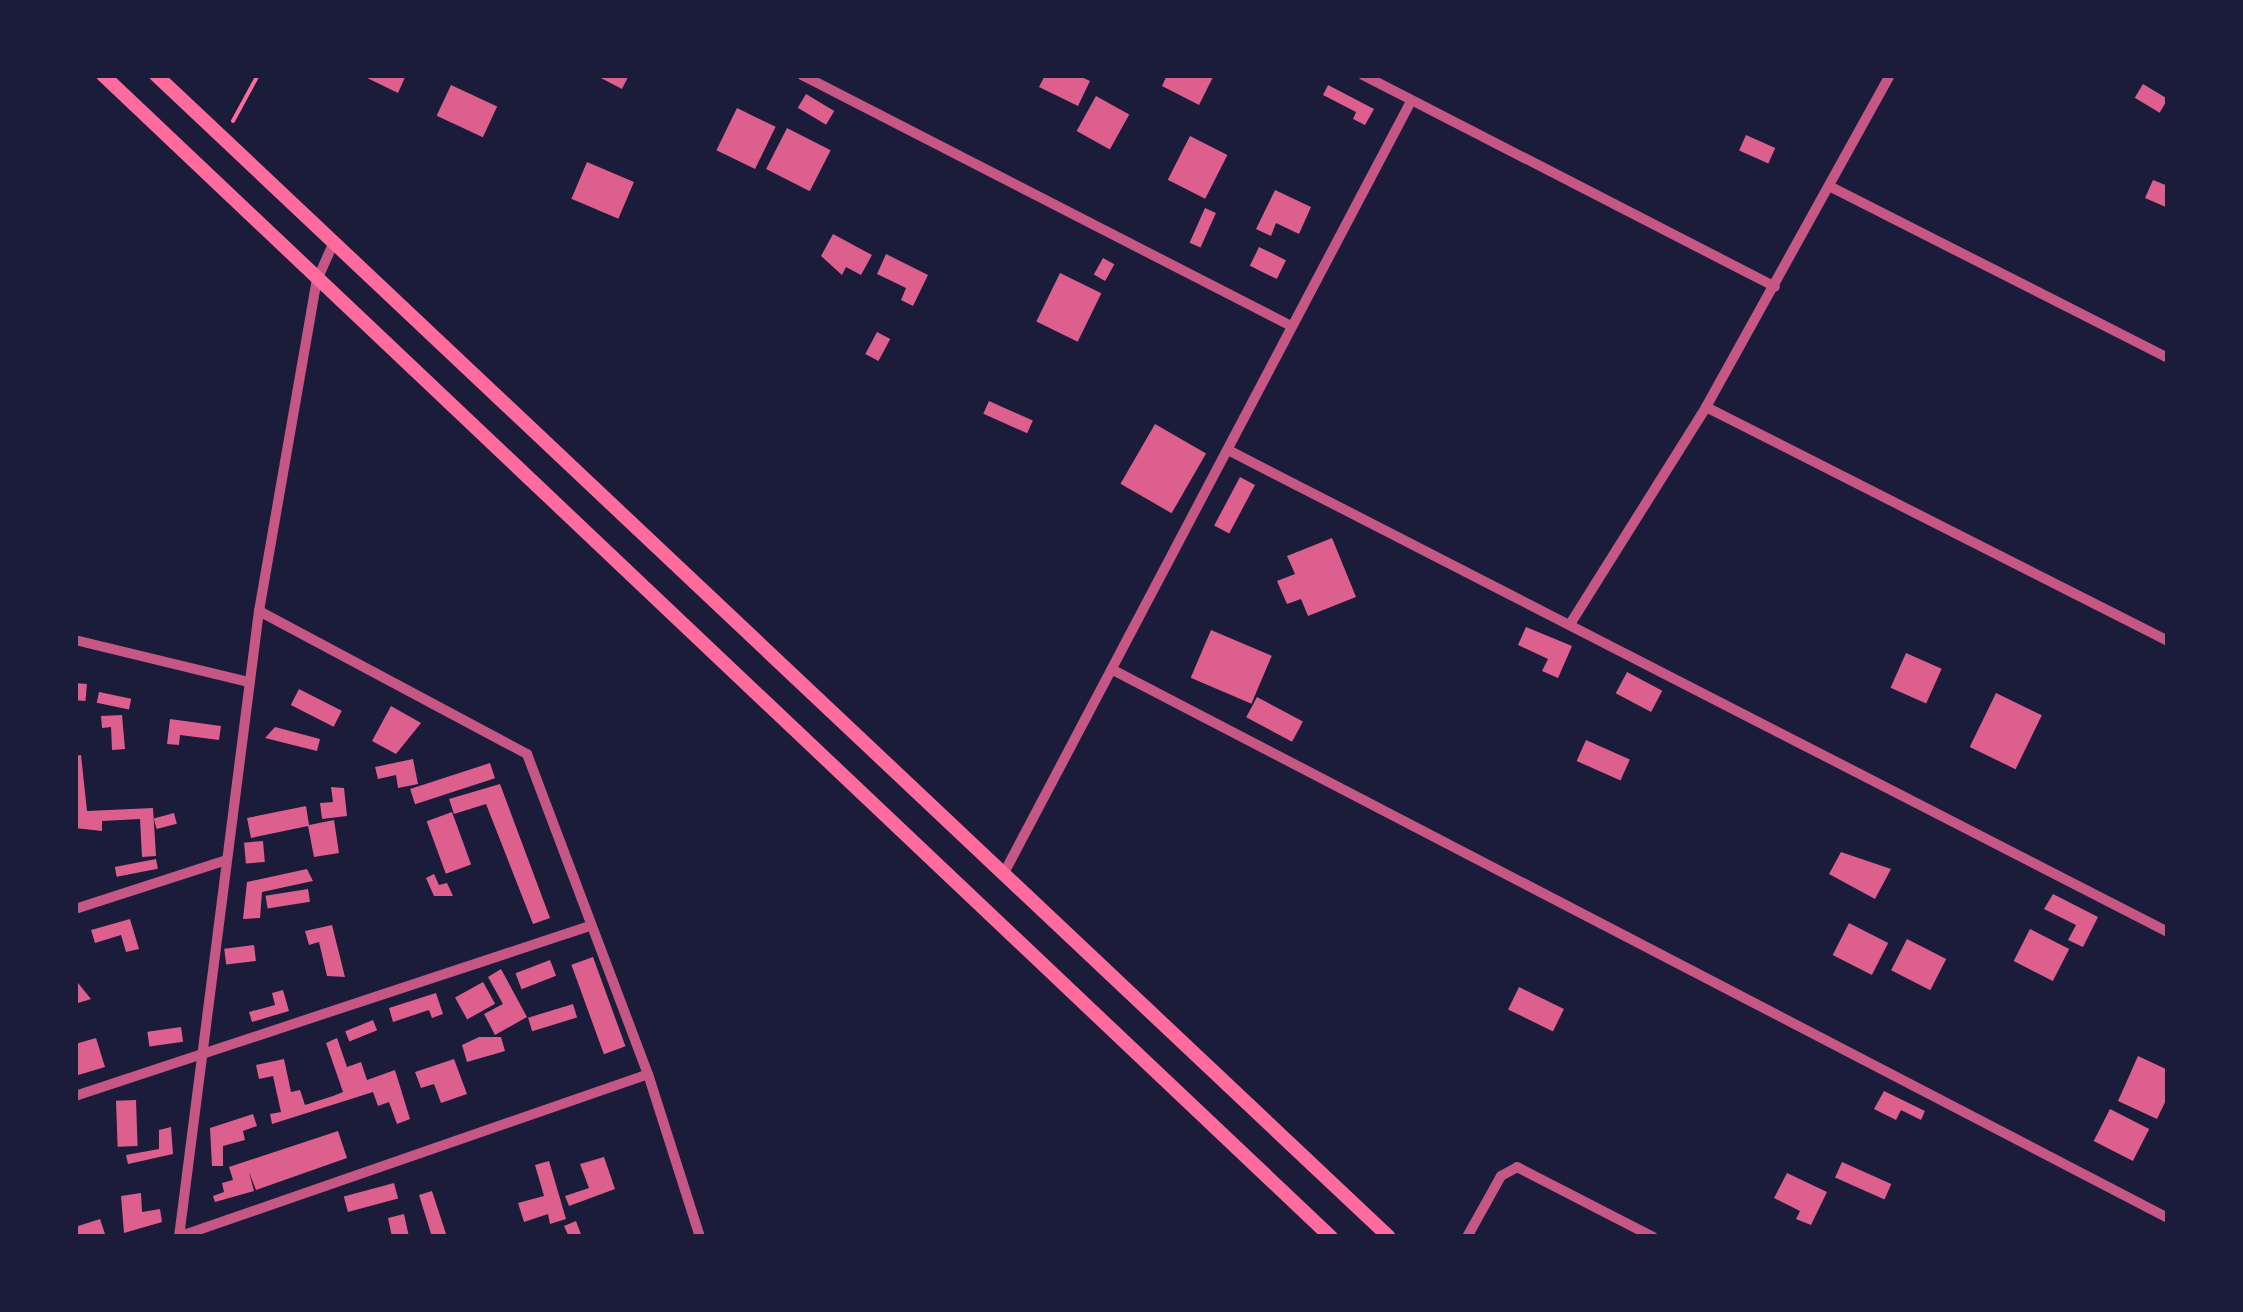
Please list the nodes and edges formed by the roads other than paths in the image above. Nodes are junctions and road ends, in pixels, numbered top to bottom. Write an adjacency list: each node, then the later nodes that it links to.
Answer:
1 (103, 75): 9 (main road)
2 (156, 75): 8 (main road)
3 (802, 75): 11 (street)
4 (1362, 75): 6 (street)
5 (1890, 75): 7 (street)
6 (1411, 100): 10 (street); 11 (street)
7 (1833, 188): 10 (street); 12 (street)
8 (332, 246): 9 (street); 22 (main road)
9 (317, 280): 15 (street); 32 (main road)
10 (1775, 287): 13 (street)
11 (1290, 326): 14 (street)
12 (2168, 358)
13 (1706, 407): 16 (street); 18 (street)
14 (1230, 451): 16 (street); 19 (street)
15 (259, 611): 20 (street); 24 (street)
16 (1572, 621): 25 (street)
17 (75, 640): 20 (street)
18 (2168, 641)
19 (1113, 670): 22 (street); 29 (street)
20 (248, 682): 21 (street)
21 (224, 861): 23 (street); 26 (street)
22 (1003, 875): 33 (main road)
23 (75, 909)
24 (590, 926): 26 (street); 27 (street)
25 (2168, 932)
26 (197, 1059): 28 (street); 30 (street)
27 (648, 1074): 30 (street); 31 (street)
28 (75, 1096)
29 (2168, 1218)
30 (179, 1237)
31 (700, 1237)
32 (1332, 1237)
33 (1388, 1237)
34 (1466, 1237): 35 (street)
35 (1653, 1237)

